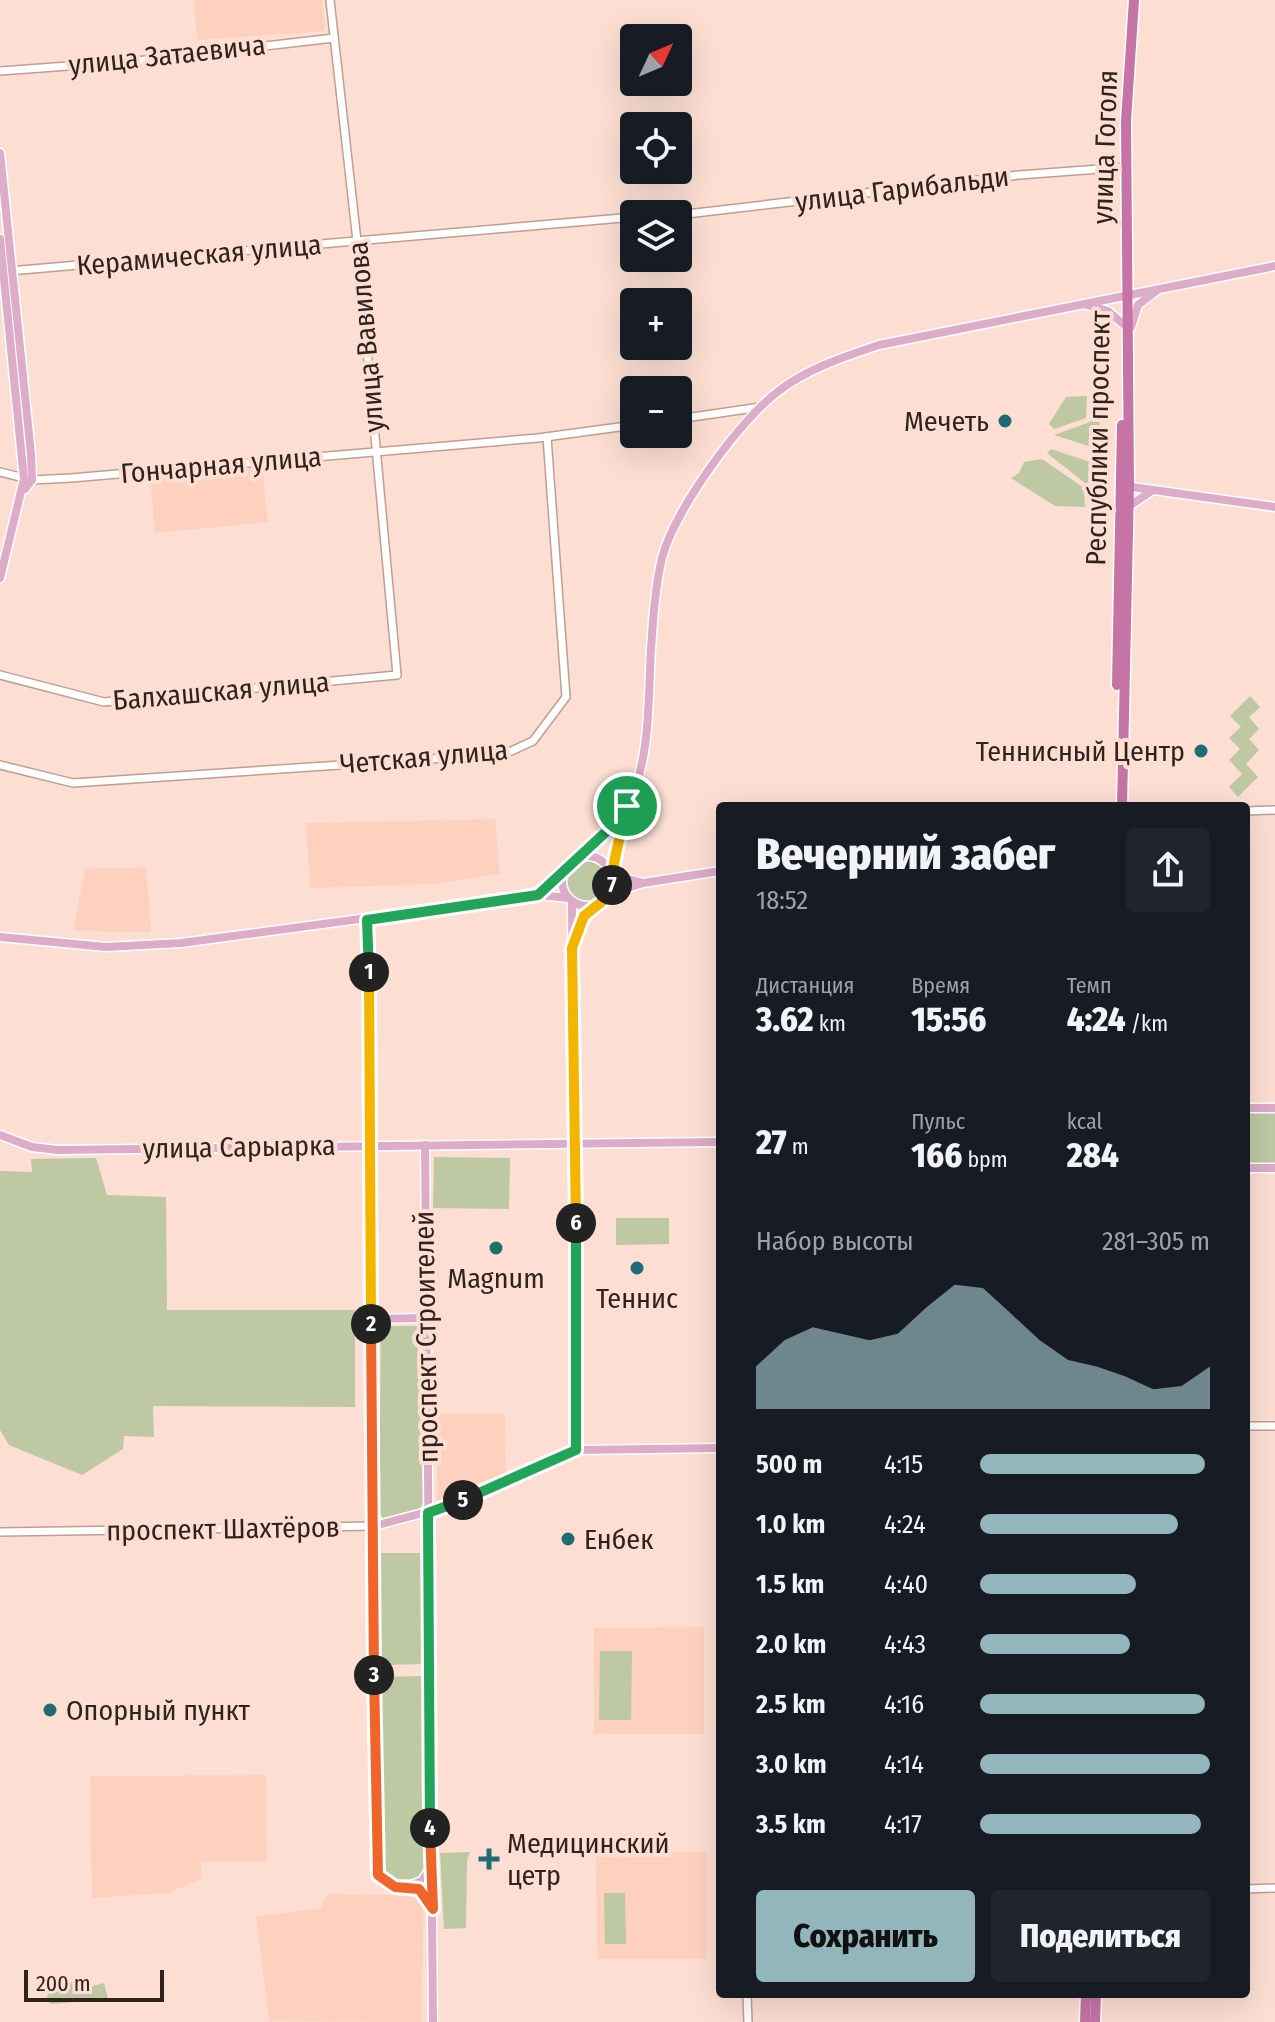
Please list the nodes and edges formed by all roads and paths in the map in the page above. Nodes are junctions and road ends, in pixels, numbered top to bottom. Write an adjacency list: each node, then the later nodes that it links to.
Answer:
1 (330, 0): 3 (street, улица Вавилова)
2 (1134, 0): 6 (highway, улица Гоголя)
3 (334, 38): 4 (street, улица Затаевича); 10 (street, улица Вавилова)
4 (0, 71)
5 (0, 153): 12 (main road)
6 (1126, 167): 7 (street, улица Гарибальди); 14 (highway, улица Гоголя)
7 (692, 213)
8 (620, 218): 10 (street, Керамическая улица)
9 (0, 239): 12 (main road)
10 (357, 241): 12 (street, Керамическая улица); 21 (street, улица Вавилова)
11 (1275, 266): 13 (main road)
12 (8, 271): 23 (main road)
13 (1163, 288): 14 (main road); 16 (main road)
14 (1126, 295): 15 (main road); 16 (highway, Республики проспект)
15 (1078, 304): 16 (main road); 17 (main road)
16 (1126, 328): 24 (highway, Республики проспект)
17 (761, 407): 18 (street); 34 (main road)
18 (692, 417)
19 (620, 427): 20 (street, Гончарная улица)
20 (547, 437): 21 (street, Гончарная улица); 31 (street, Четская улица)
21 (376, 451): 23 (street, Гончарная улица); 30 (street, улица Вавилова)
22 (0, 472): 23 (street, Гончарная улица)
23 (28, 479): 28 (main road)
24 (1126, 483): 25 (main road); 26 (highway, Республики проспект); 32 (highway, Республики проспект)
25 (1153, 490): 26 (main road); 27 (main road)
26 (1128, 507): 33 (highway, Республики проспект)
27 (1275, 507)
28 (0, 578)
29 (0, 675): 30 (street, Балхашская улица)
30 (397, 675)
31 (0, 765)
32 (1115, 802)
33 (1122, 802)
34 (627, 806): 37 (main road); 39 (main road)
35 (1275, 810): 36 (street)
36 (1250, 811)
37 (569, 863): 39 (main road); 41 (main road); 43 (main road)
38 (716, 872): 40 (main road)
39 (611, 873): 40 (main road); 42 (main road)
40 (643, 883): 42 (main road)
41 (538, 895): 43 (main road); 45 (main road)
42 (608, 895): 44 (main road)
43 (570, 900): 44 (main road); 47 (main road)
44 (599, 903): 47 (main road)
45 (367, 920): 46 (main road); 54 (street)
46 (0, 937)
47 (572, 948): 52 (main road)
48 (1250, 1108): 49 (main road)
49 (1275, 1108)
50 (0, 1135): 54 (main road, улица Сарыарка)
51 (716, 1142): 52 (main road, улица Сарыарка)
52 (574, 1143): 53 (main road, улица Сарыарка); 62 (main road)
53 (425, 1145): 54 (main road, улица Сарыарка); 57 (main road, проспект Строителей)
54 (369, 1146): 58 (main road, проспект Строителей)
55 (1250, 1168): 56 (main road)
56 (1275, 1168)
57 (425, 1318): 58 (main road); 63 (main road, проспект Строителей)
58 (371, 1319): 64 (main road, проспект Строителей)
59 (1250, 1426): 60 (street)
60 (1275, 1426)
61 (716, 1448): 62 (main road, проспект Шахтёров)
62 (576, 1450): 63 (main road, проспект Шахтёров)
63 (428, 1513): 64 (main road, проспект Шахтёров); 66 (main road, проспект Строителей)
64 (374, 1526): 65 (street, проспект Шахтёров); 67 (main road, проспект Строителей)
65 (0, 1532)
66 (431, 1865): 67 (main road); 70 (main road, проспект Строителей)
67 (404, 1888): 70 (main road, проспект Строителей)
68 (1275, 1888): 69 (street)
69 (1250, 1889)
70 (433, 1909): 74 (main road, проспект Строителей)
71 (747, 1998): 75 (street)
72 (1086, 1998): 76 (highway)
73 (1096, 1998): 77 (highway)
74 (433, 2022)
75 (748, 2022)
76 (1085, 2022)
77 (1095, 2022)

